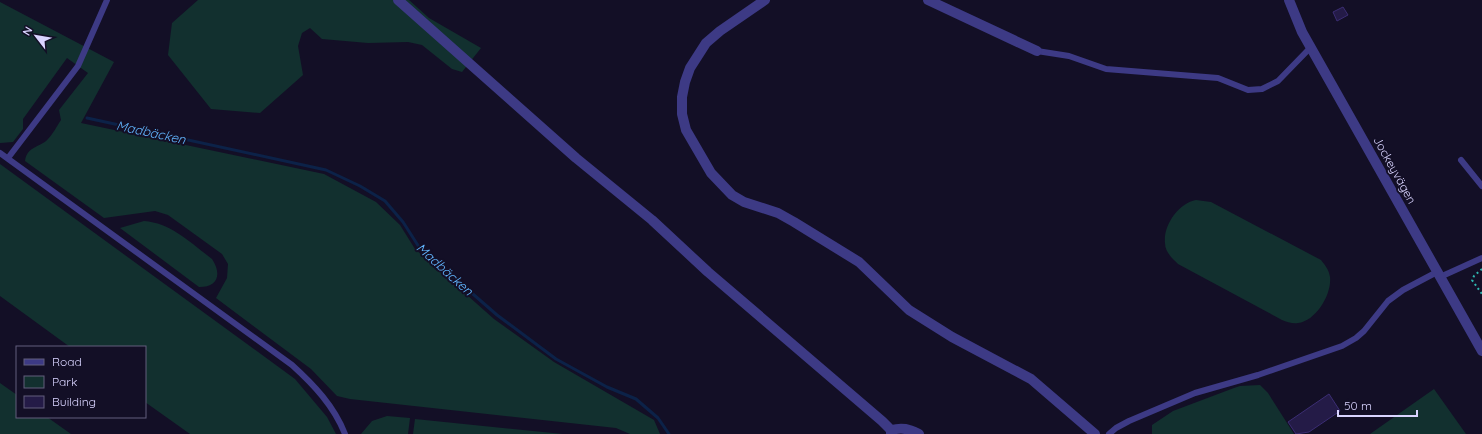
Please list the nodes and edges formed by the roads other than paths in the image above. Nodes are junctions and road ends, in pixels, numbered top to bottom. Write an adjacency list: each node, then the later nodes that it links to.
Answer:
1 (107, 0): 9 (lane)
2 (398, 0): 15 (street)
3 (765, 0): 18 (street)
4 (928, 0): 7 (street)
5 (1289, 0): 6 (street, Jockeyvägen)
6 (1311, 48): 7 (lane); 13 (street, Jockeyvägen)
7 (1037, 51)
8 (0, 153): 9 (lane)
9 (8, 158): 16 (lane)
10 (1461, 160): 11 (lane)
11 (1482, 186)
12 (1482, 258): 13 (lane)
13 (1439, 275): 14 (street, Jockeyvägen); 19 (lane)
14 (1482, 351)
15 (891, 432): 17 (street)
16 (345, 434)
17 (919, 434)
18 (1095, 434)
19 (1109, 434)

